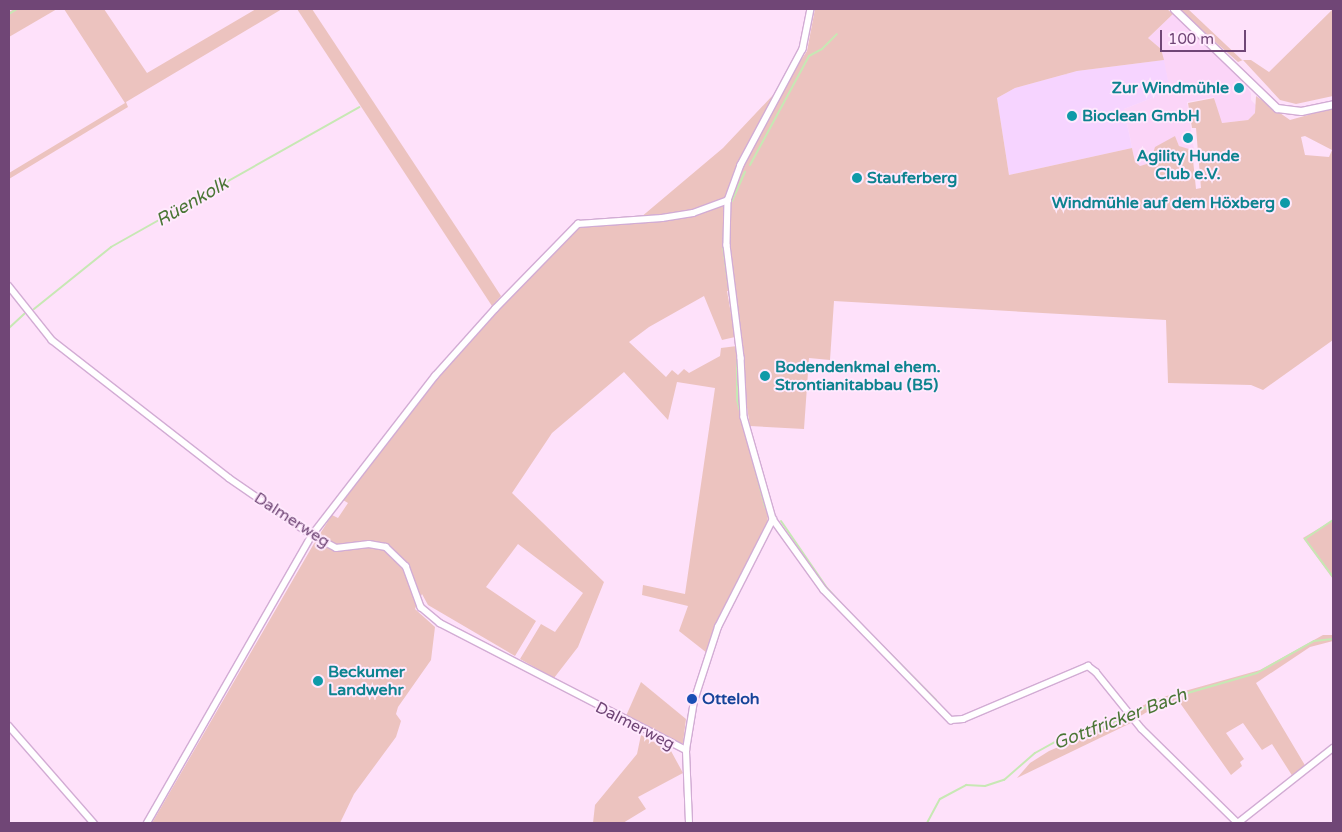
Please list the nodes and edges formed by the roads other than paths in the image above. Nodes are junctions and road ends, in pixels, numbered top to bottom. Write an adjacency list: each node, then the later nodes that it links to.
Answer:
1 (811, 9): 4 (street)
2 (1174, 9): 3 (street)
3 (1333, 104)
4 (728, 200): 6 (street); 7 (street)
5 (9, 286): 7 (street, Dalmerweg)
6 (773, 519): 10 (street); 14 (street)
7 (312, 535): 10 (street, Dalmerweg); 12 (street)
8 (9, 726): 11 (street)
9 (1333, 748): 14 (street)
10 (686, 750): 13 (street, Dalmerweg)
11 (94, 823)
12 (147, 823)
13 (689, 823)
14 (1238, 823)

